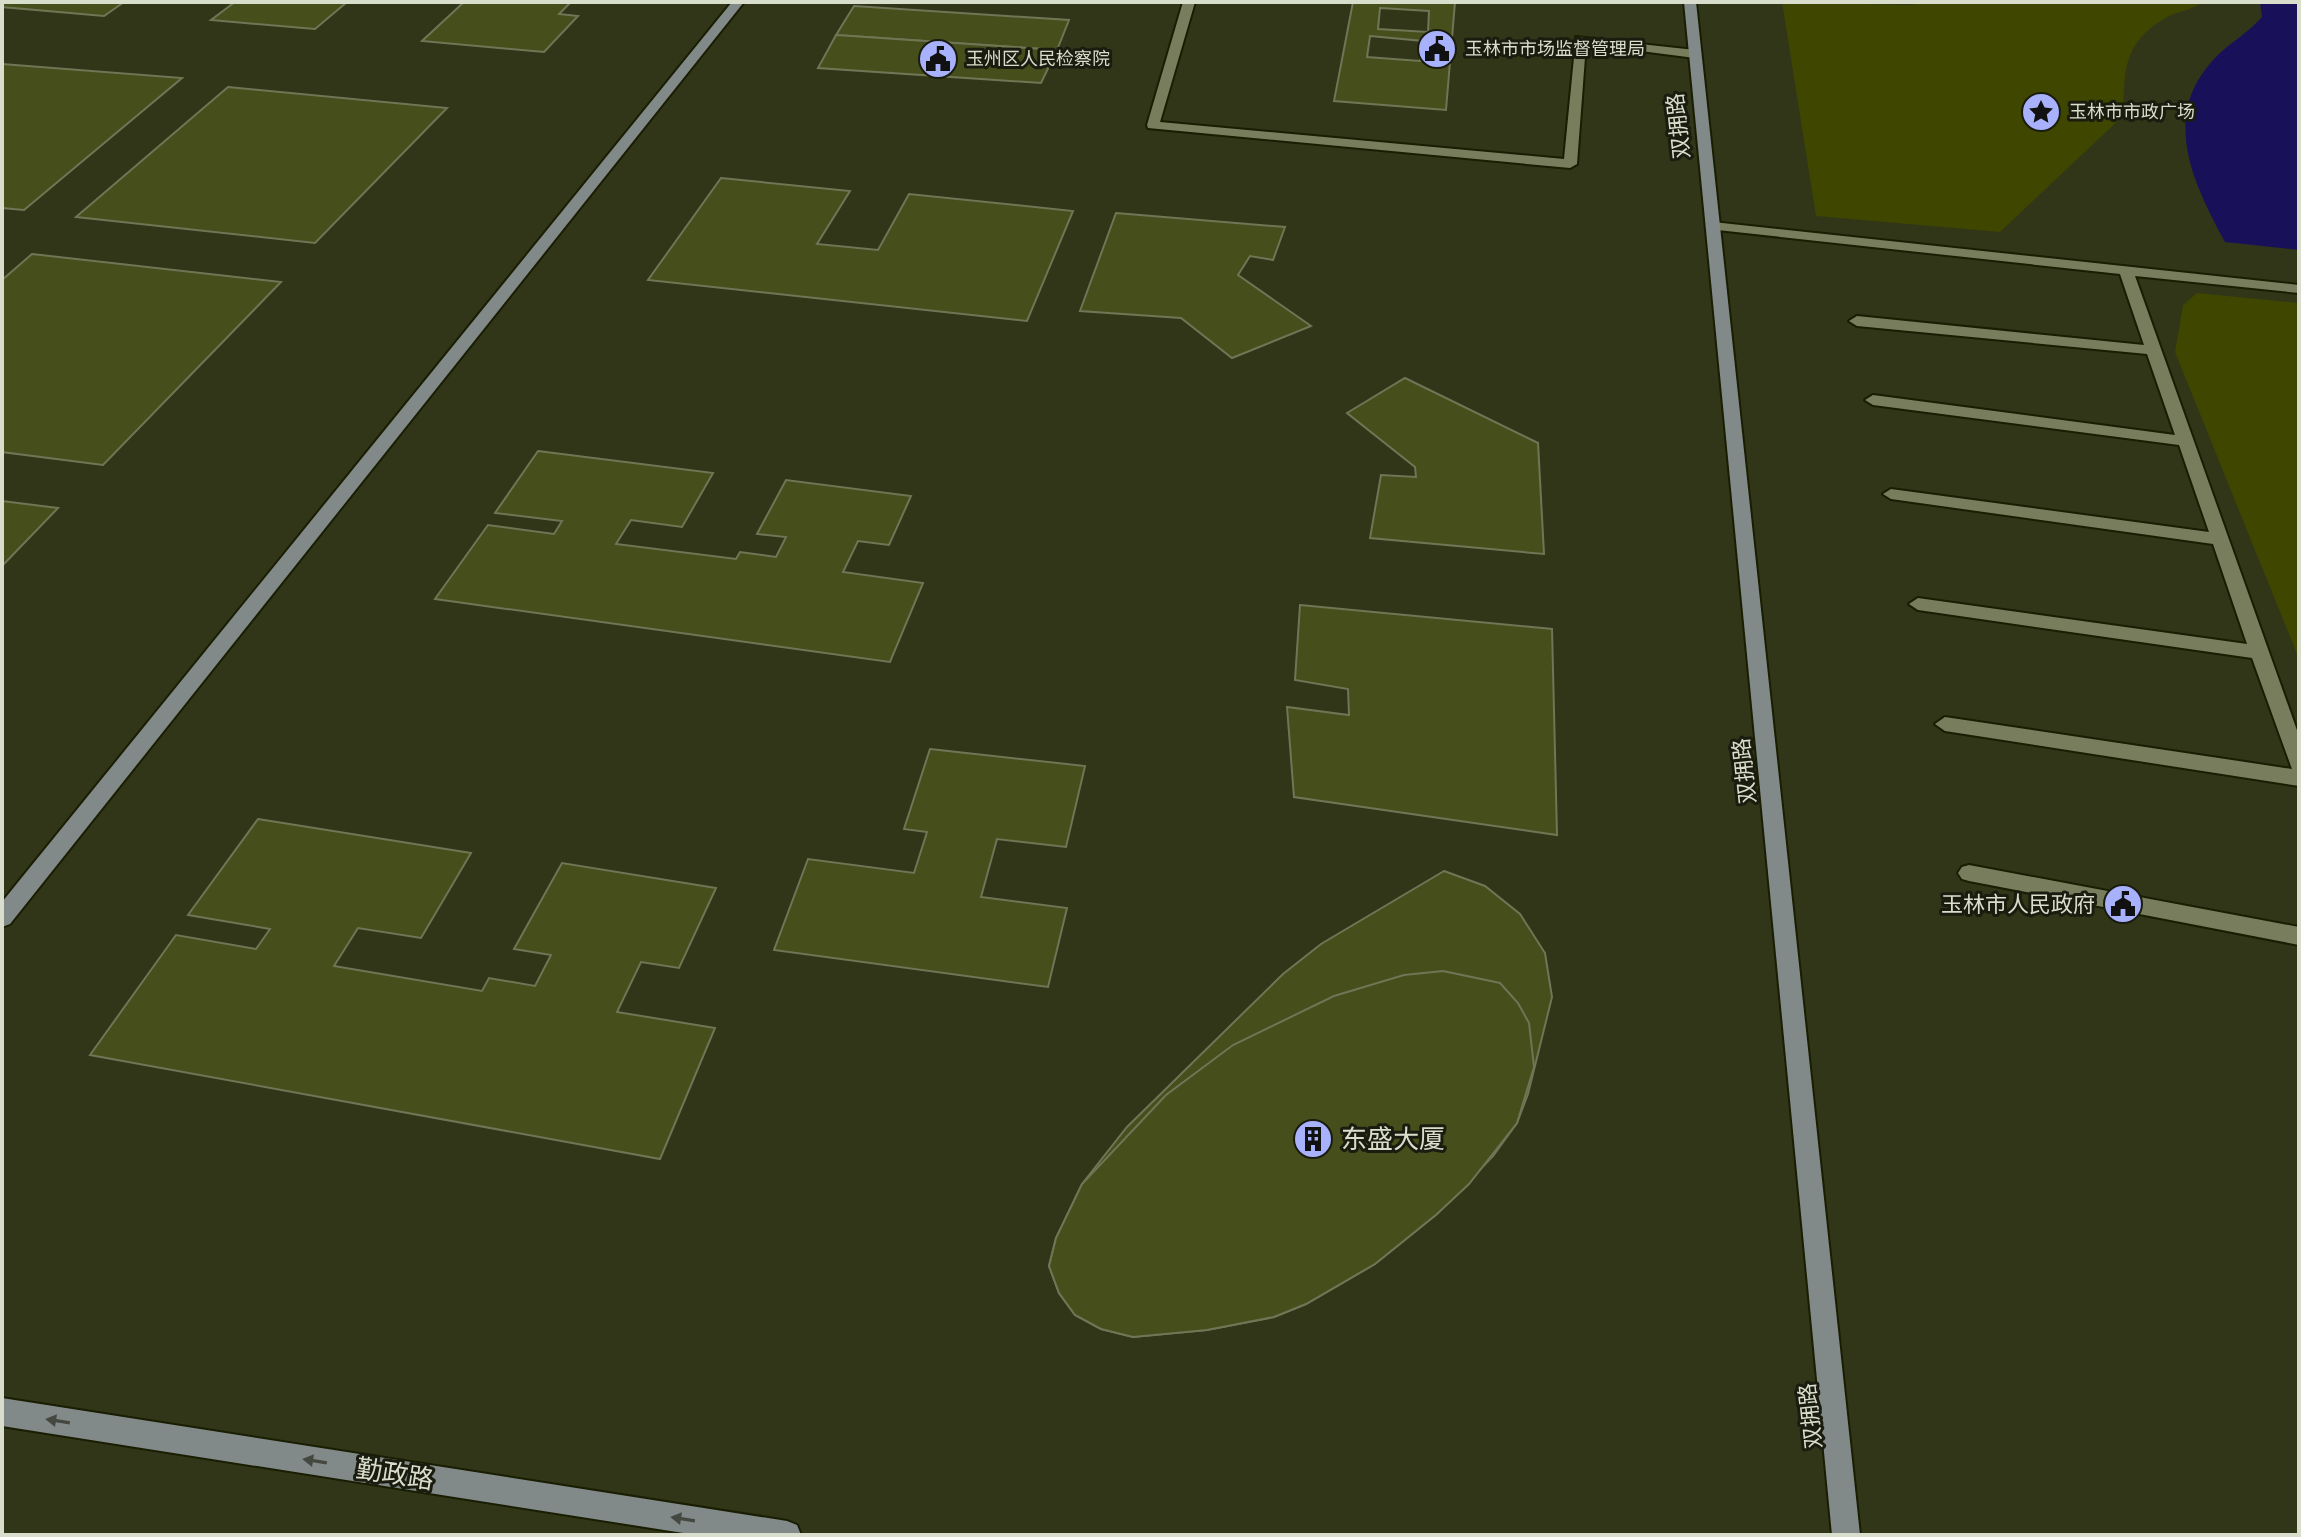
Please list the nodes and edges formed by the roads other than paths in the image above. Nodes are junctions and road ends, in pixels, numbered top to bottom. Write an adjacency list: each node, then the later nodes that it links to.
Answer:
1 (738, 2): 20 (street)
2 (1189, 2): 4 (street)
3 (1690, 2): 4 (street, 双拥路)
4 (1695, 54): 5 (street, 双拥路)
5 (1713, 226): 6 (street); 24 (street, 双拥路)
6 (2126, 271): 7 (street); 9 (street)
7 (2299, 289)
8 (1857, 321): 9 (street)
9 (2153, 350): 11 (street)
10 (1873, 400): 11 (street)
11 (2185, 441): 13 (street)
12 (1891, 494): 13 (street)
13 (2220, 539): 15 (street)
14 (1918, 604): 15 (street)
15 (2260, 652): 17 (street)
16 (1945, 724): 18 (street)
17 (2299, 764)
18 (2299, 778)
19 (1969, 873): 21 (street)
20 (2, 918)
21 (2299, 936)
22 (2, 1412): 23 (street, 勤政路, one-way to 22)
23 (787, 1535)
24 (1846, 1535)

